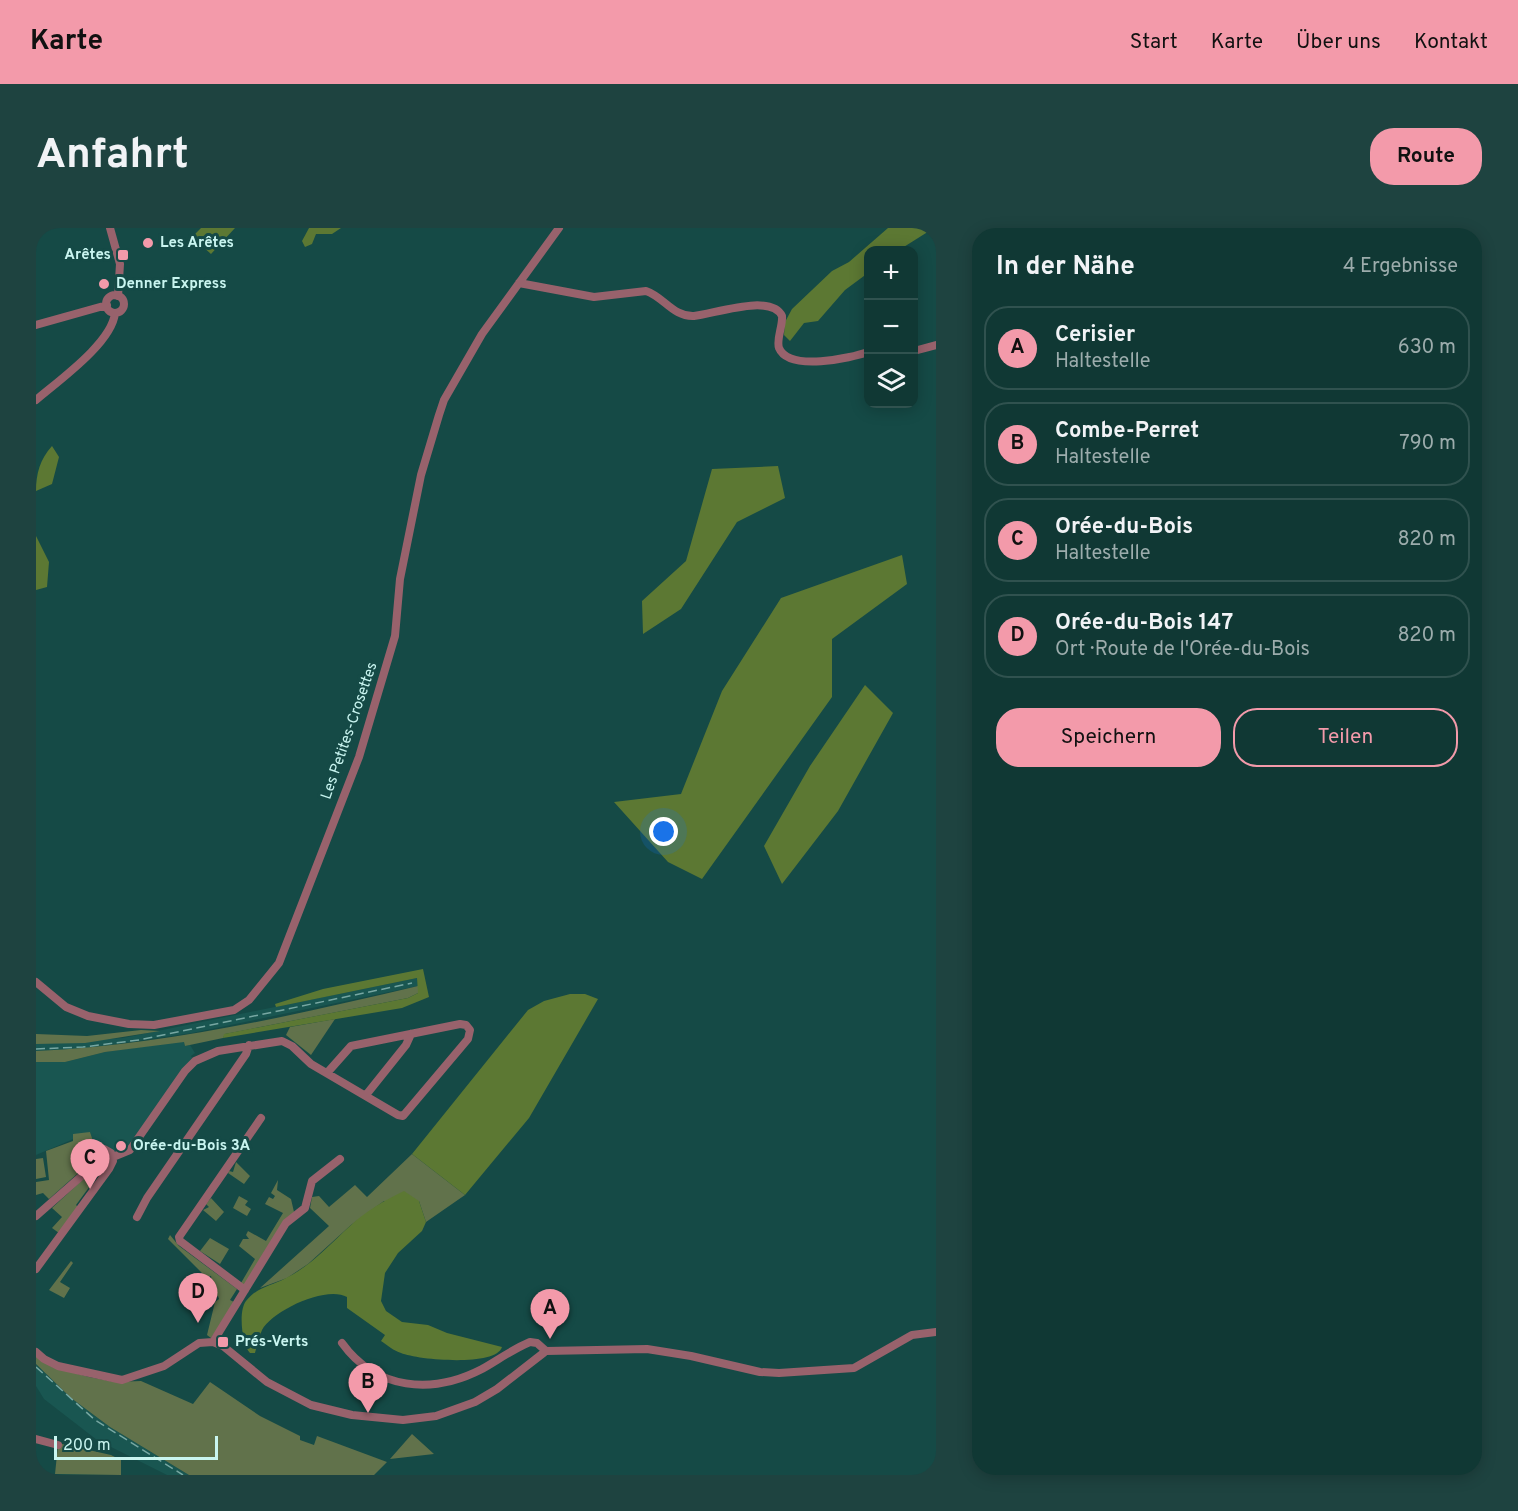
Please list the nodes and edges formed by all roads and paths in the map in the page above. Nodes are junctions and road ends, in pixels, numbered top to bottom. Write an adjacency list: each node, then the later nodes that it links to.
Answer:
1 (110, 228): 4 (street)
2 (559, 228): 3 (street, Les Petites-Crosettes)
3 (519, 283): 10 (street); 12 (street, Les Petites-Crosettes)
4 (118, 296): 5 (street); 6 (street)
5 (107, 305): 6 (street); 7 (street)
6 (115, 313): 11 (street)
7 (36, 325)
8 (936, 345): 9 (street)
9 (918, 350)
10 (864, 353)
11 (36, 400)
12 (36, 982)
13 (411, 1034): 15 (street); 16 (street); 16 (street)
14 (249, 1045): 15 (street); 18 (street); 21 (street)
15 (327, 1073): 16 (street)
16 (366, 1095)
17 (261, 1118): 23 (street)
18 (113, 1157): 20 (street); 22 (street)
19 (340, 1159): 23 (street)
20 (36, 1216)
21 (137, 1217)
22 (36, 1269)
23 (245, 1290): 25 (street)
24 (936, 1332): 27 (street)
25 (213, 1341): 27 (street); 28 (street)
26 (342, 1343): 27 (street)
27 (546, 1351)
28 (36, 1352)
29 (36, 1439): 30 (street)
30 (57, 1445)

